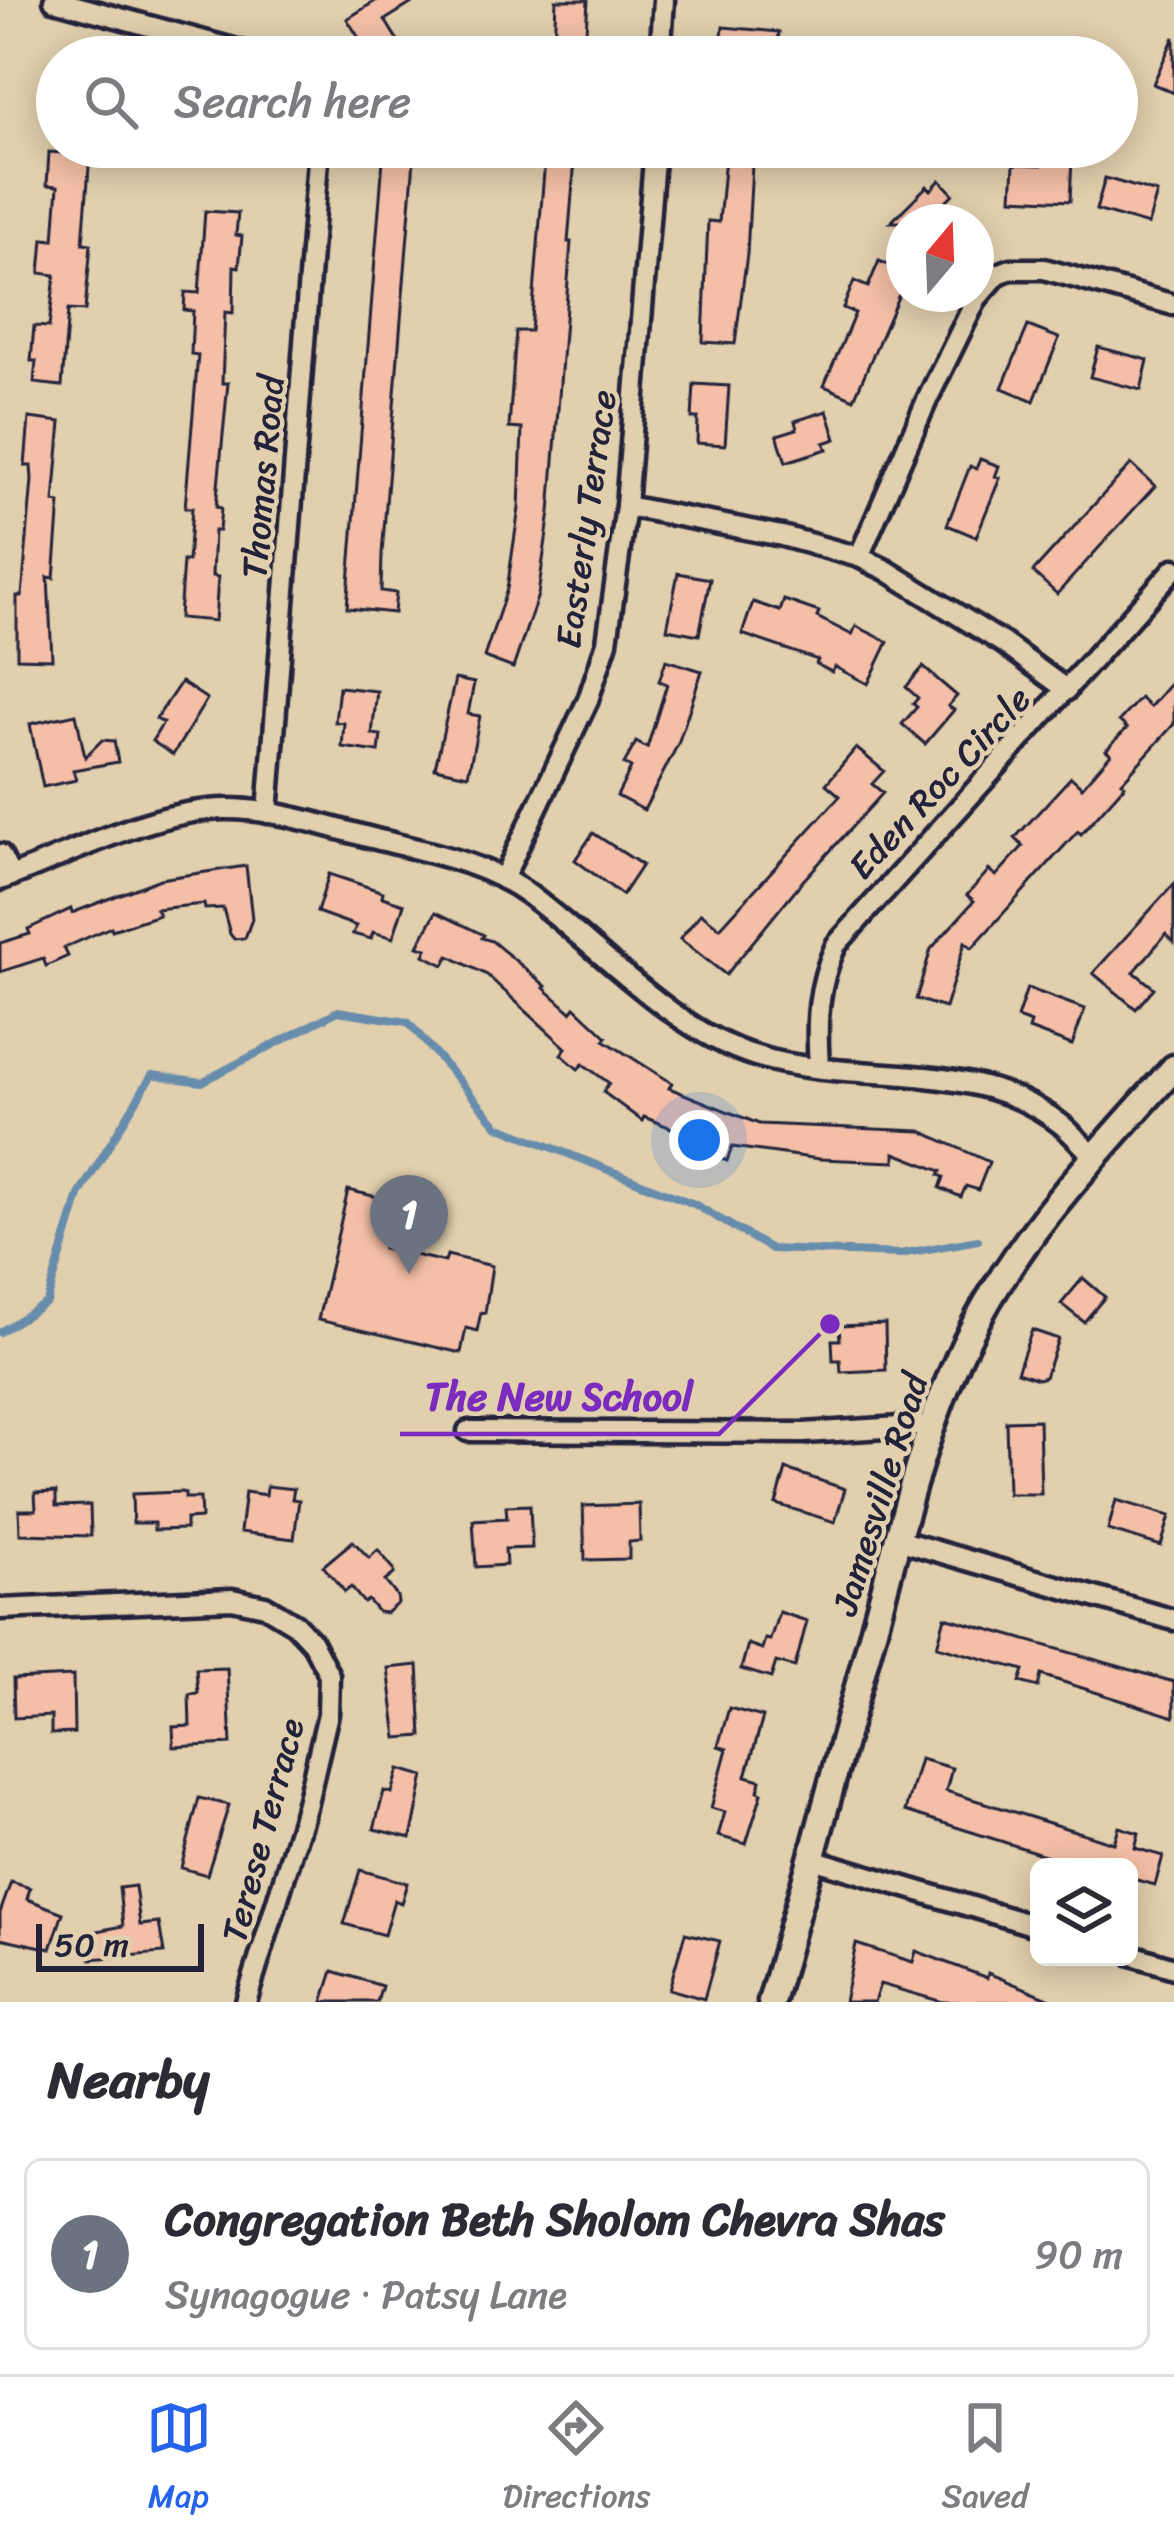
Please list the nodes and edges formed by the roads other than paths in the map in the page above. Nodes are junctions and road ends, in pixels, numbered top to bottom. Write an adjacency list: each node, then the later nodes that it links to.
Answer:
1 (54, 0): 3 (street)
2 (664, 0): 4 (street)
3 (186, 36)
4 (661, 36)
5 (317, 168): 12 (street, Thomas Road)
6 (653, 168): 8 (street, Easterly Terrace)
7 (1174, 304): 9 (street)
8 (626, 506): 9 (street); 15 (street, Easterly Terrace)
9 (859, 557): 11 (street)
10 (1174, 569): 11 (street, Eden Roc Circle)
11 (1067, 690): 16 (street, Eden Roc Circle)
12 (268, 813): 14 (street); 15 (street)
13 (0, 854): 14 (street)
14 (5, 878)
15 (503, 879): 16 (street)
16 (818, 1067): 18 (street)
17 (1174, 1068): 18 (street, Jamesville Road)
18 (1095, 1157): 19 (street, Jamesville Road)
19 (933, 1425): 20 (street); 21 (street, Jamesville Road)
20 (468, 1431)
21 (898, 1540): 23 (street); 24 (street, Jamesville Road)
22 (0, 1609): 28 (street, Terese Terrace)
23 (1174, 1620)
24 (812, 1858): 25 (street); 29 (street, Jamesville Road)
25 (1030, 1924)
26 (1138, 1957): 27 (street)
27 (1174, 1968)
28 (246, 2002)
29 (771, 2002)

